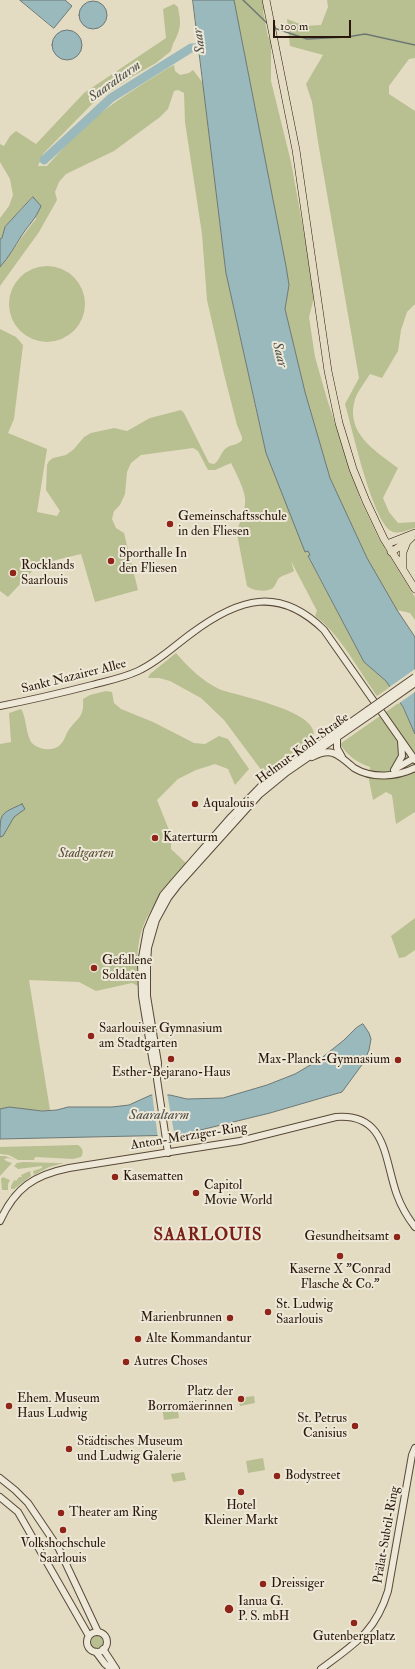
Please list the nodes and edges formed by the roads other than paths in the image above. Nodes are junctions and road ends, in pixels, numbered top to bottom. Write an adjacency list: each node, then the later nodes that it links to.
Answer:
1 (266, 0): 4 (main road)
2 (415, 533): 3 (main road); 4 (main road)
3 (407, 542): 5 (main road); 6 (main road)
4 (387, 544): 5 (main road)
5 (391, 552): 6 (main road)
6 (402, 569): 7 (main road)
7 (415, 589)
8 (415, 677): 11 (street, bridge)
9 (415, 683): 11 (street, bridge)
10 (0, 706): 13 (street, Sankt Nazairer Allee)
11 (370, 712): 12 (street, Helmut-Kohl-Straße); 20 (street, Helmut-Kohl-Straße)
12 (337, 737): 15 (street, Helmut-Kohl-Straße); 16 (street)
13 (401, 739): 14 (street, Sankt Nazairer Allee); 18 (street)
14 (414, 759): 18 (street)
15 (303, 760): 16 (street); 20 (street, Helmut-Kohl-Straße)
16 (347, 762): 19 (street)
17 (415, 768): 19 (street)
18 (394, 770): 19 (street)
19 (387, 775)
20 (157, 1074): 21 (street)
21 (168, 1149): 22 (street, Anton-Merziger-Ring); 23 (street, Anton-Merziger-Ring)
22 (0, 1222)
23 (415, 1227)
24 (415, 1448): 33 (street, Prälat-Subtil-Ring)
25 (0, 1478): 27 (street)
26 (0, 1497): 28 (street)
27 (98, 1632): 28 (street); 29 (street)
28 (89, 1636): 30 (street)
29 (103, 1649): 30 (street); 32 (street)
30 (96, 1652): 31 (street)
31 (111, 1669)
32 (116, 1669)
33 (321, 1669)

